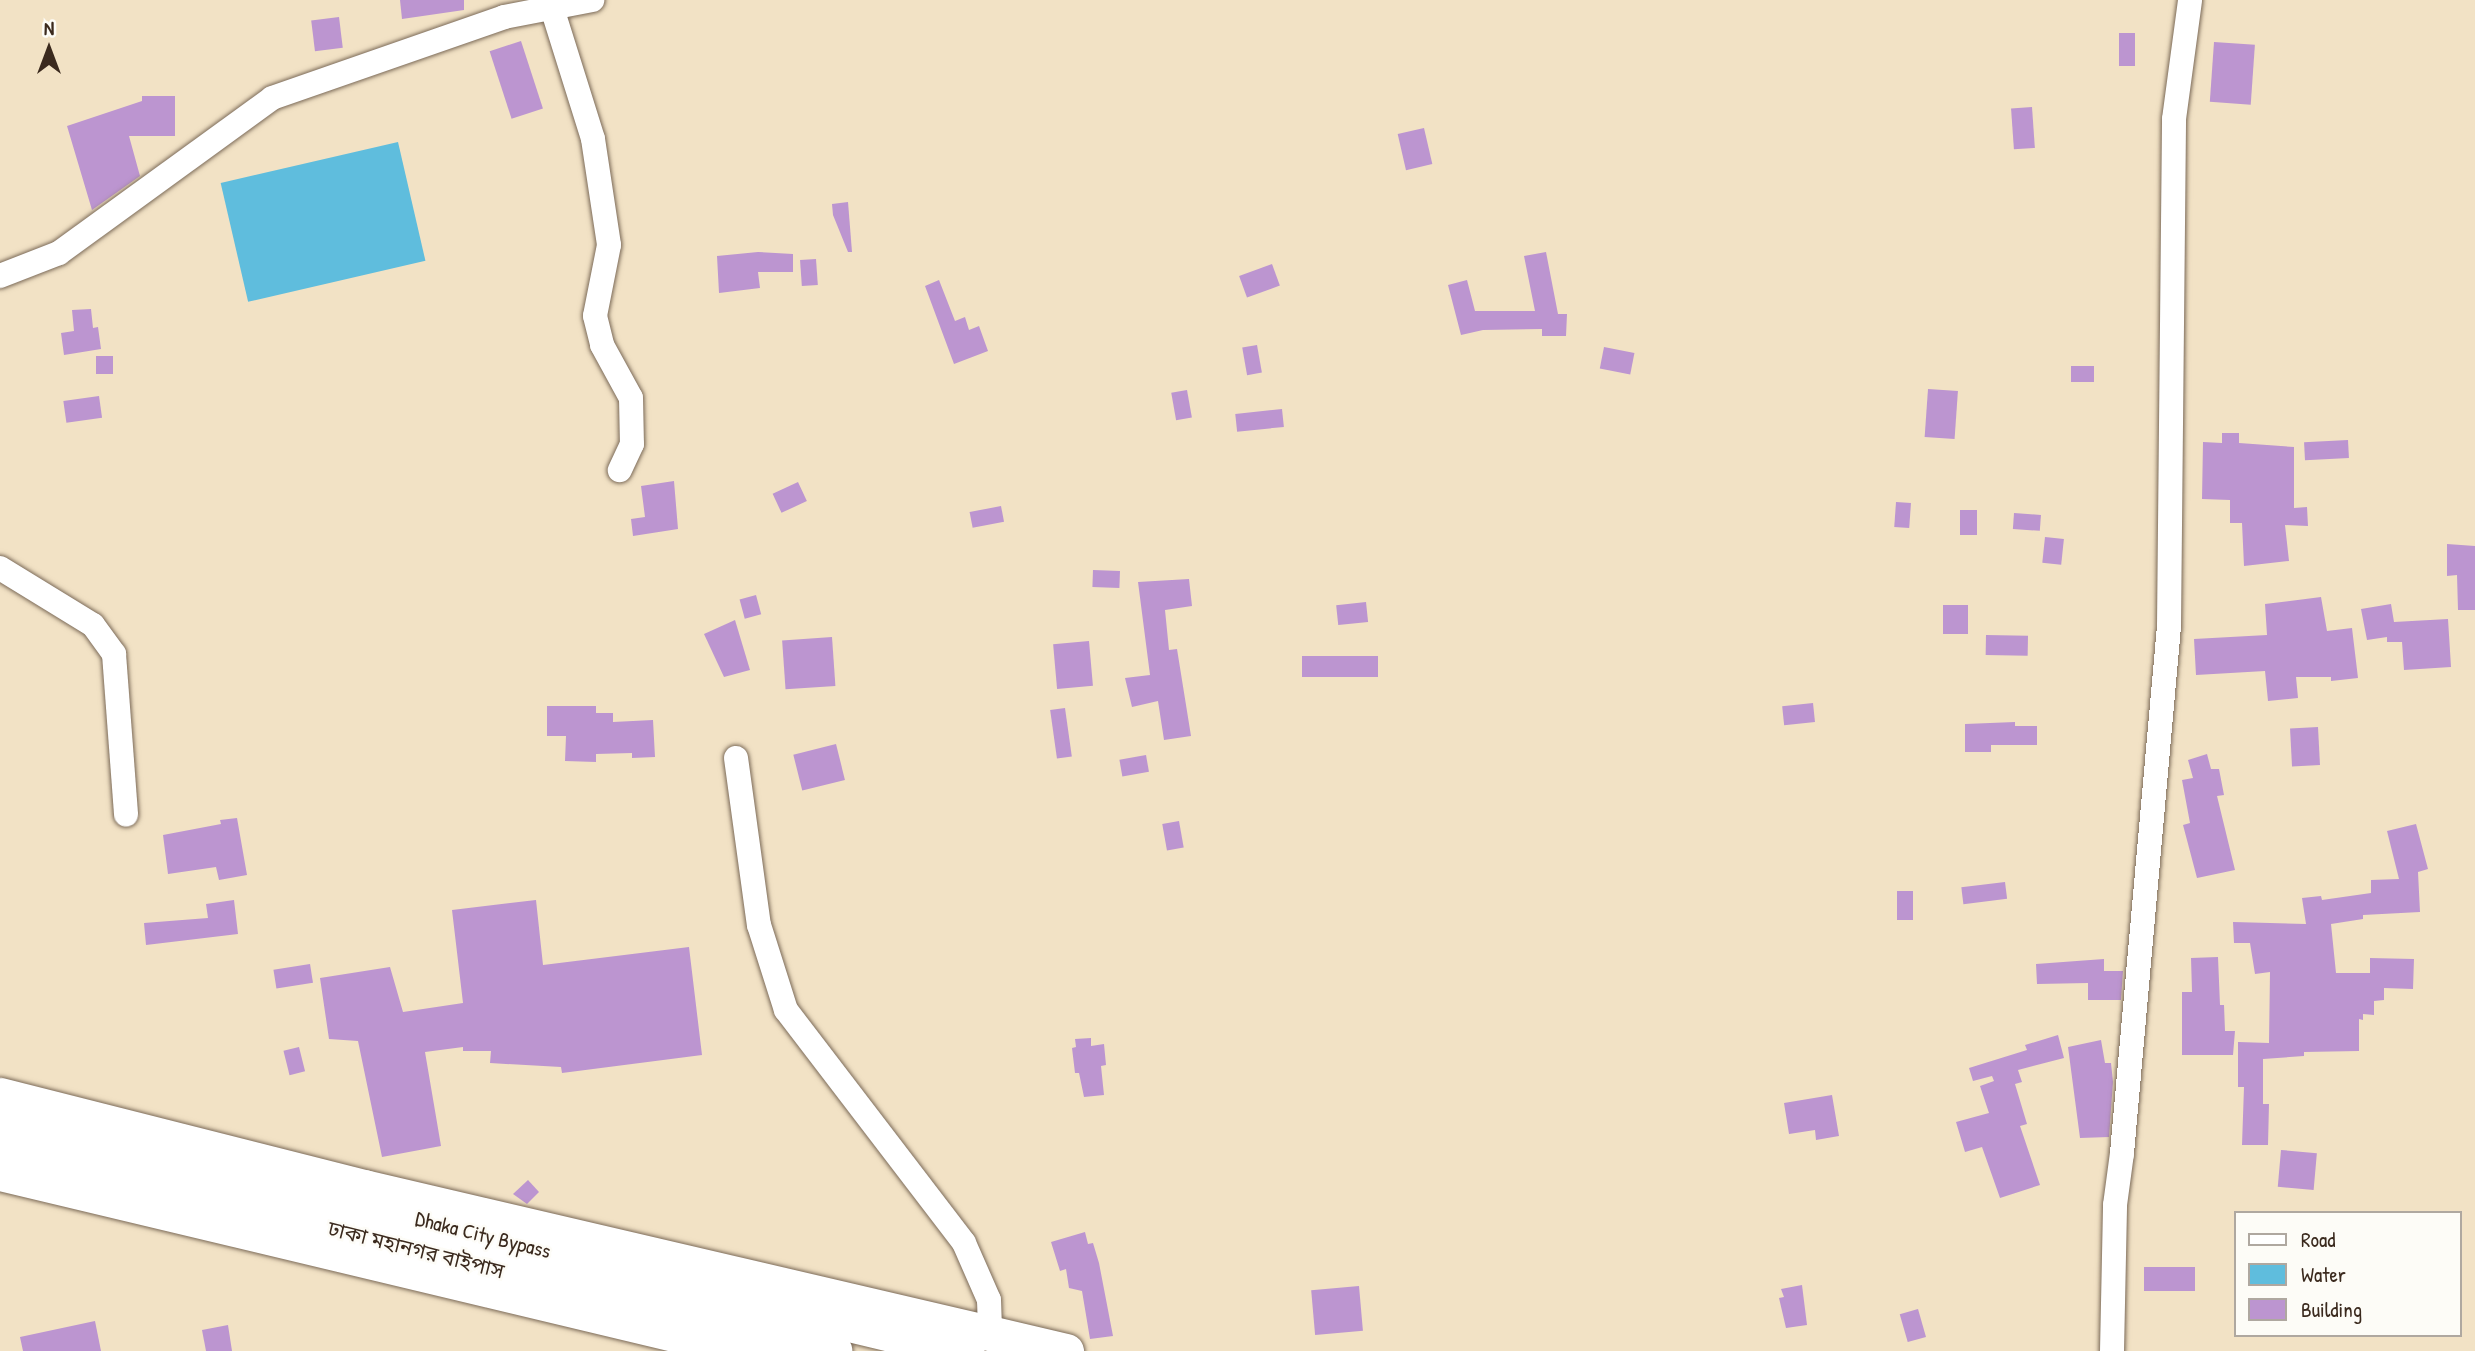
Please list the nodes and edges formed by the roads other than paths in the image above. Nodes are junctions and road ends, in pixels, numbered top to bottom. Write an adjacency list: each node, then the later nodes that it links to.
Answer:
1 (592, 0): 4 (street)
2 (2190, 0): 18 (street)
3 (503, 8): 4 (street); 5 (street)
4 (552, 8): 6 (street)
5 (0, 276)
6 (620, 470)
7 (0, 568): 9 (street)
8 (736, 758): 14 (street)
9 (127, 815)
10 (0, 1095): 14 (main road)
11 (0, 1119): 14 (highway, Dhaka City Bypass)
12 (0, 1147): 16 (highway, ঢাকা মহানগর বাইপাস)
13 (0, 1173): 15 (main road)
14 (978, 1341): 17 (main road)
15 (744, 1351)
16 (833, 1351)
17 (1066, 1351)
18 (2112, 1351)

